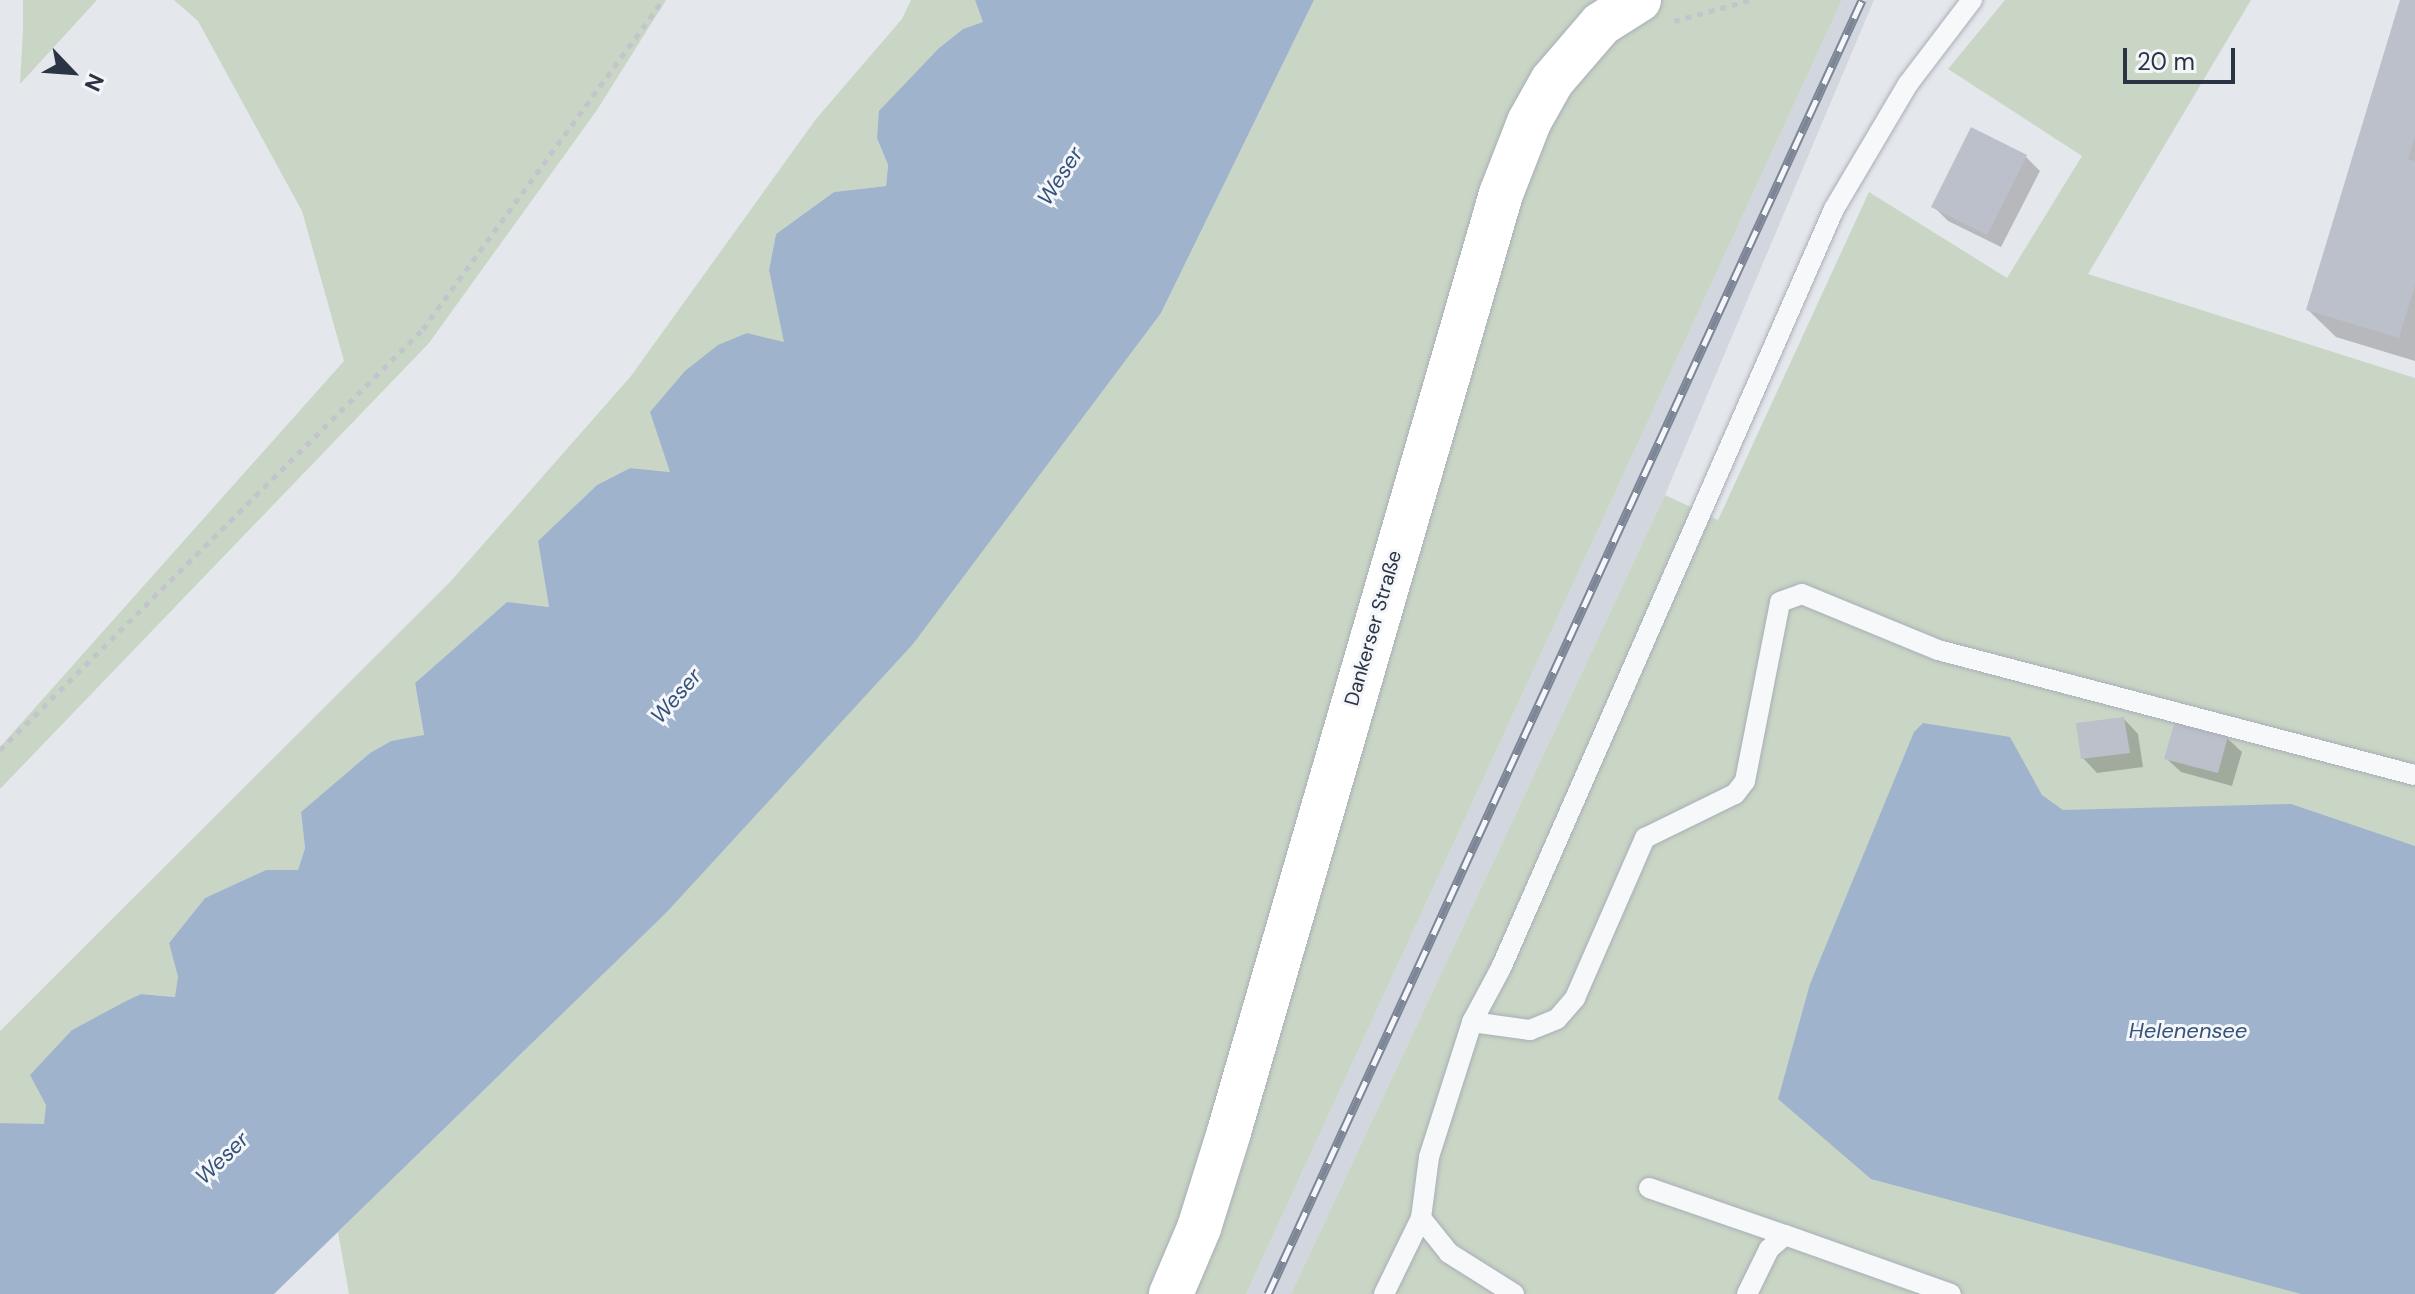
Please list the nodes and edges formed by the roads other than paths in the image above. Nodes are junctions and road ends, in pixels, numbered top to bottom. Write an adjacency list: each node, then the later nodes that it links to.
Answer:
1 (1639, 0): 8 (main road, Dankerser Straße)
2 (1972, 0): 4 (lane)
3 (2415, 775): 4 (lane)
4 (1472, 1022): 6 (lane)
5 (1649, 1188): 7 (lane)
6 (1421, 1218): 9 (lane); 10 (lane)
7 (1785, 1235): 11 (lane); 12 (lane)
8 (1171, 1294)
9 (1384, 1294)
10 (1514, 1294)
11 (1747, 1294)
12 (1951, 1294)

